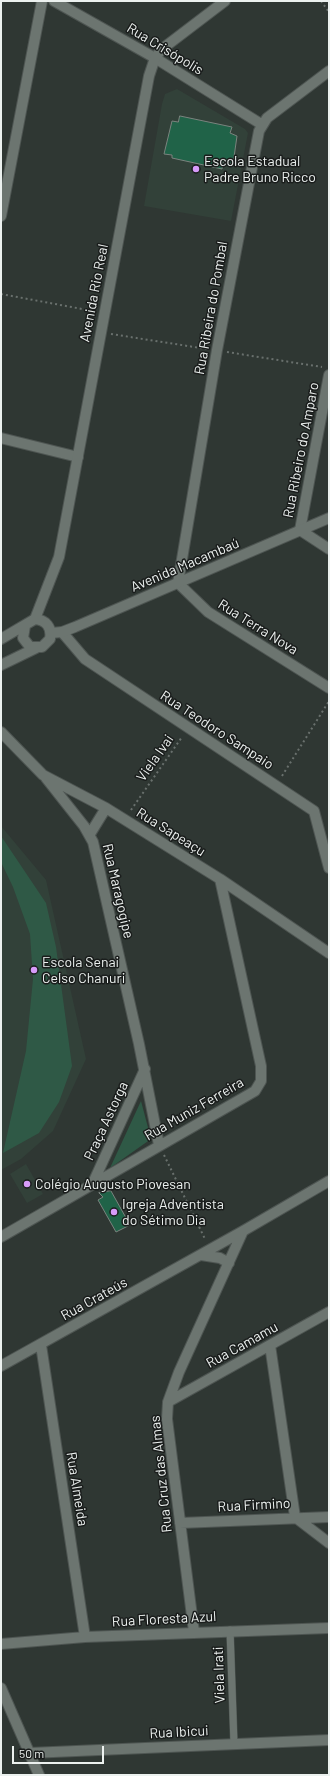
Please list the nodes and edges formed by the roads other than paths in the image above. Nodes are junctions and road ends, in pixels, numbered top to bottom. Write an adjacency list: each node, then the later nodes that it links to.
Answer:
1 (42, 1): 7 (street)
2 (54, 1): 4 (street, Rua Crisópolis)
3 (225, 1): 4 (street, Avenida Rio Real)
4 (155, 58): 6 (street, Rua Crisópolis); 10 (street, Avenida Rio Real)
5 (329, 71): 6 (street)
6 (262, 124): 14 (street, Rua Ribeira do Pombal)
7 (1, 216)
8 (329, 376): 12 (street, Rua Ribeiro do Amparo)
9 (1, 438): 10 (street)
10 (78, 457): 15 (street, Avenida Rio Real)
11 (329, 518): 12 (street, Avenida Macambaú)
12 (300, 530): 13 (street); 14 (street, Avenida Macambaú)
13 (329, 549)
14 (178, 583): 17 (street, Avenida Macambaú); 22 (street, Rua Terra Nova)
15 (35, 619): 16 (street); 18 (street)
16 (25, 626): 19 (street); 20 (street)
17 (62, 632): 18 (street, Avenida Macambaú); 27 (street, Rua Teodoro Sampaio)
18 (51, 633): 20 (street)
19 (1, 639)
20 (36, 648): 21 (street)
21 (2, 662)
22 (329, 688)
23 (1, 732): 24 (street, Rua Sapeaçu)
24 (43, 775): 25 (street, Rua Sapeaçu); 26 (street, Rua Maragogipe)
25 (106, 808): 26 (street); 28 (street, Rua Sapeaçu)
26 (90, 834): 30 (street, Rua Maragogipe)
27 (329, 868)
28 (220, 879): 29 (street, Rua Sapeaçu); 31 (street, Rua Muniz Ferreira)
29 (329, 953)
30 (145, 1069): 31 (street, Rua Maragogipe); 33 (street, Praça Astorga)
31 (159, 1145): 33 (street, Rua Muniz Ferreira)
32 (329, 1181): 34 (street, Rua Crateús)
33 (92, 1185): 35 (street, Rua Muniz Ferreira)
34 (244, 1231): 36 (street, Rua Crateús); 37 (street, Rua Cruz das Almas)
35 (1, 1237)
36 (201, 1255): 37 (street); 39 (street, Rua Crateús)
37 (229, 1263): 42 (street, Rua Cruz das Almas)
38 (329, 1312): 40 (street, Rua Camamu)
39 (41, 1345): 41 (street, Rua Crateús); 50 (street, Rua Almeida)
40 (270, 1345): 42 (street, Rua Camamu); 43 (street)
41 (1, 1366)
42 (168, 1402): 45 (street, Rua Cruz das Almas)
43 (295, 1517): 44 (street, Rua Firmino); 45 (street, Rua Firmino); 46 (street)
44 (329, 1517)
45 (180, 1523): 49 (street, Rua Cruz das Almas)
46 (329, 1543)
47 (329, 1628): 48 (street, Rua Floresta Azul)
48 (230, 1630): 49 (street, Rua Floresta Azul); 54 (lane, Viela Irati)
49 (194, 1632): 50 (street, Rua Floresta Azul)
50 (85, 1637): 51 (street, Rua Floresta Azul)
51 (1, 1644)
52 (1, 1688): 55 (street)
53 (329, 1740): 54 (street, Rua Ibicui)
54 (234, 1744): 55 (street, Rua Ibicui)
55 (30, 1753): 56 (street)
56 (39, 1775)

